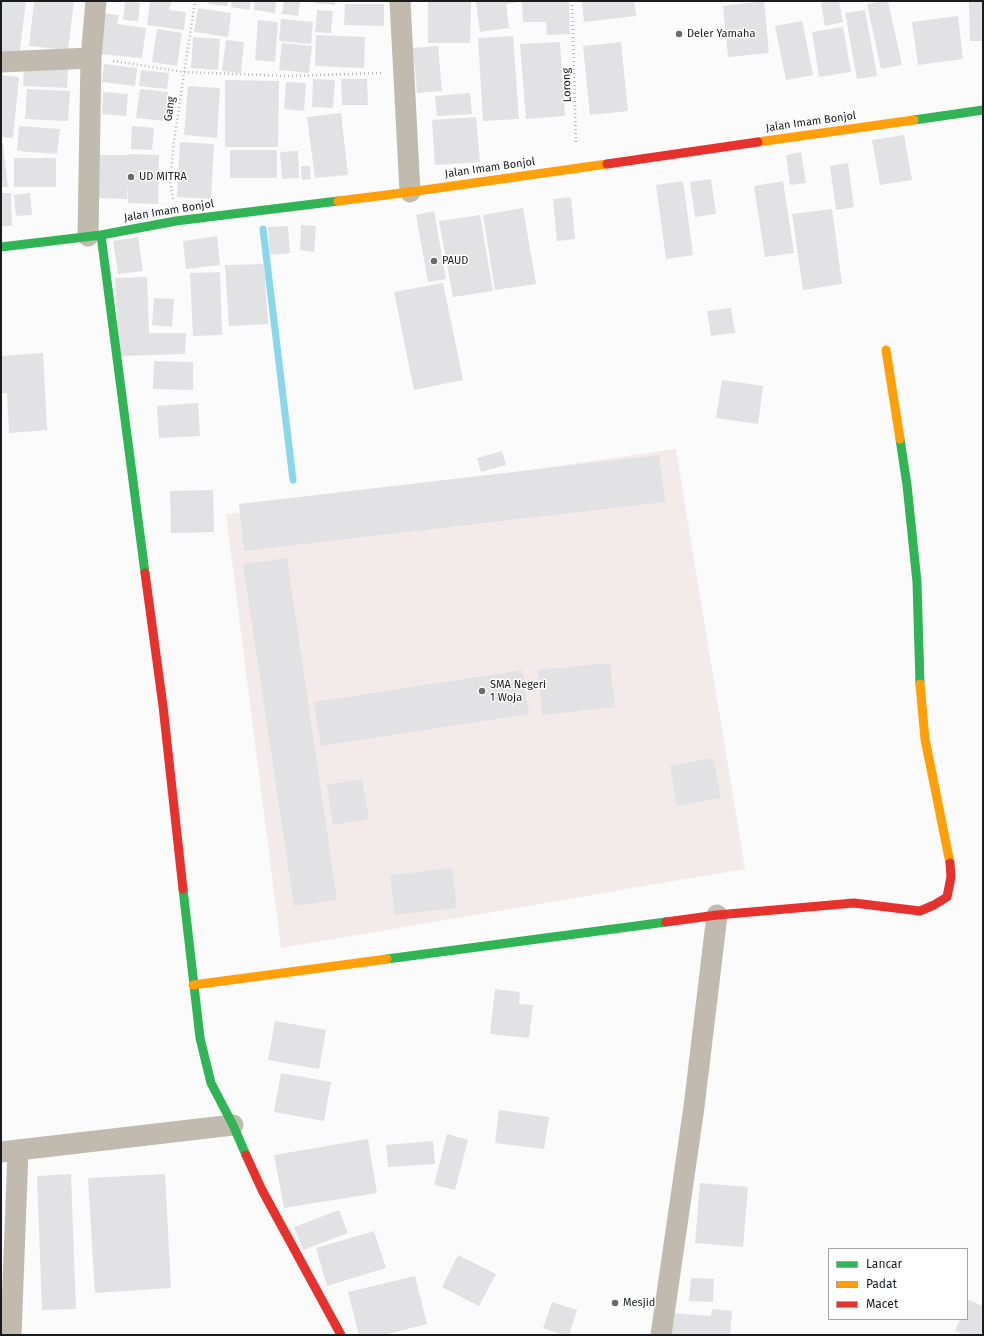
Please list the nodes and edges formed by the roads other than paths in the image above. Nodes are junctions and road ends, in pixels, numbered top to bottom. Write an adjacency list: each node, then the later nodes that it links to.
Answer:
1 (96, 1): 3 (street)
2 (400, 1): 6 (street)
3 (91, 58): 4 (street); 7 (street)
4 (1, 62)
5 (983, 110): 6 (main road, Jalan Imam Bonjol)
6 (410, 192): 7 (main road, Jalan Imam Bonjol)
7 (94, 236): 8 (main road, Jalan Imam Bonjol); 11 (main road)
8 (1, 247)
9 (886, 350): 10 (main road)
10 (718, 915): 11 (main road); 16 (street)
11 (193, 985): 12 (main road)
12 (233, 1125): 13 (street); 15 (main road)
13 (10, 1152): 14 (street)
14 (11, 1335)
15 (341, 1335)
16 (661, 1335)

